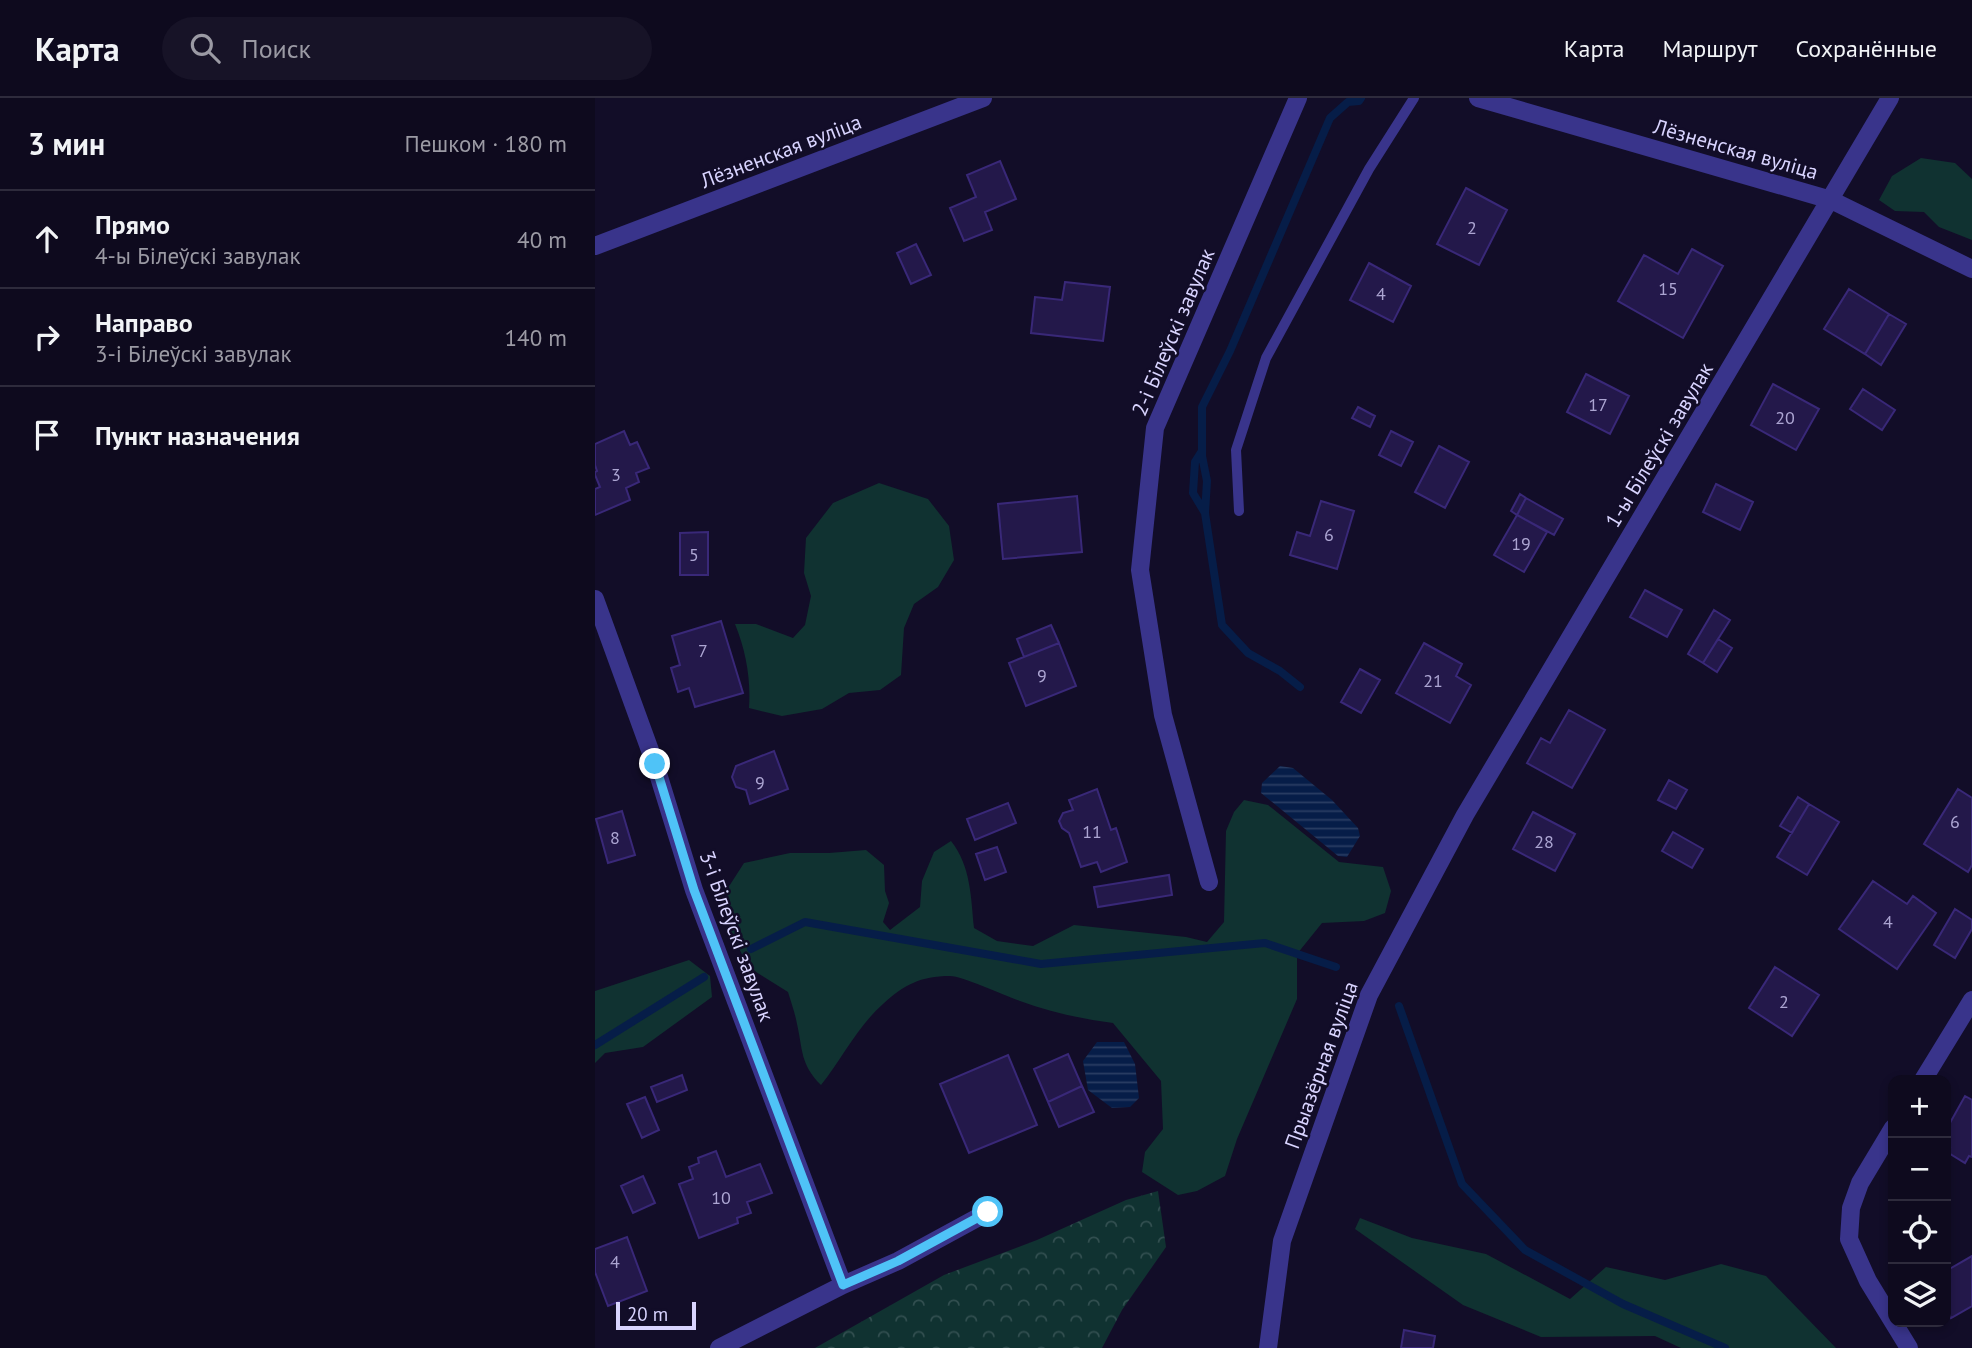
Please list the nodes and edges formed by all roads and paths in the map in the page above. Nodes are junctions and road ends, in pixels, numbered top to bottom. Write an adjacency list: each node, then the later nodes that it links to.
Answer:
1 (983, 98): 7 (street, Лёзненская вуліца)
2 (1298, 98): 12 (street, 2-і Білеўскі завулак)
3 (1414, 98): 9 (lane)
4 (1478, 98): 6 (street, Лёзненская вуліца)
5 (1890, 98): 6 (street, 1-ы Білеўскі завулак)
6 (1831, 200): 8 (street, Лёзненская вуліца); 11 (street, 1-ы Білеўскі завулак)
7 (595, 246)
8 (1972, 269)
9 (1239, 512)
10 (595, 599): 17 (street, 3-і Білеўскі завулак)
11 (1465, 815): 19 (street, Прыазёрная вуліца)
12 (1209, 882)
13 (1972, 1000): 14 (street)
14 (1926, 1075)
15 (1888, 1136): 20 (street)
16 (988, 1212): 17 (street)
17 (843, 1285): 18 (street)
18 (719, 1348)
19 (1268, 1348)
20 (1909, 1348)

